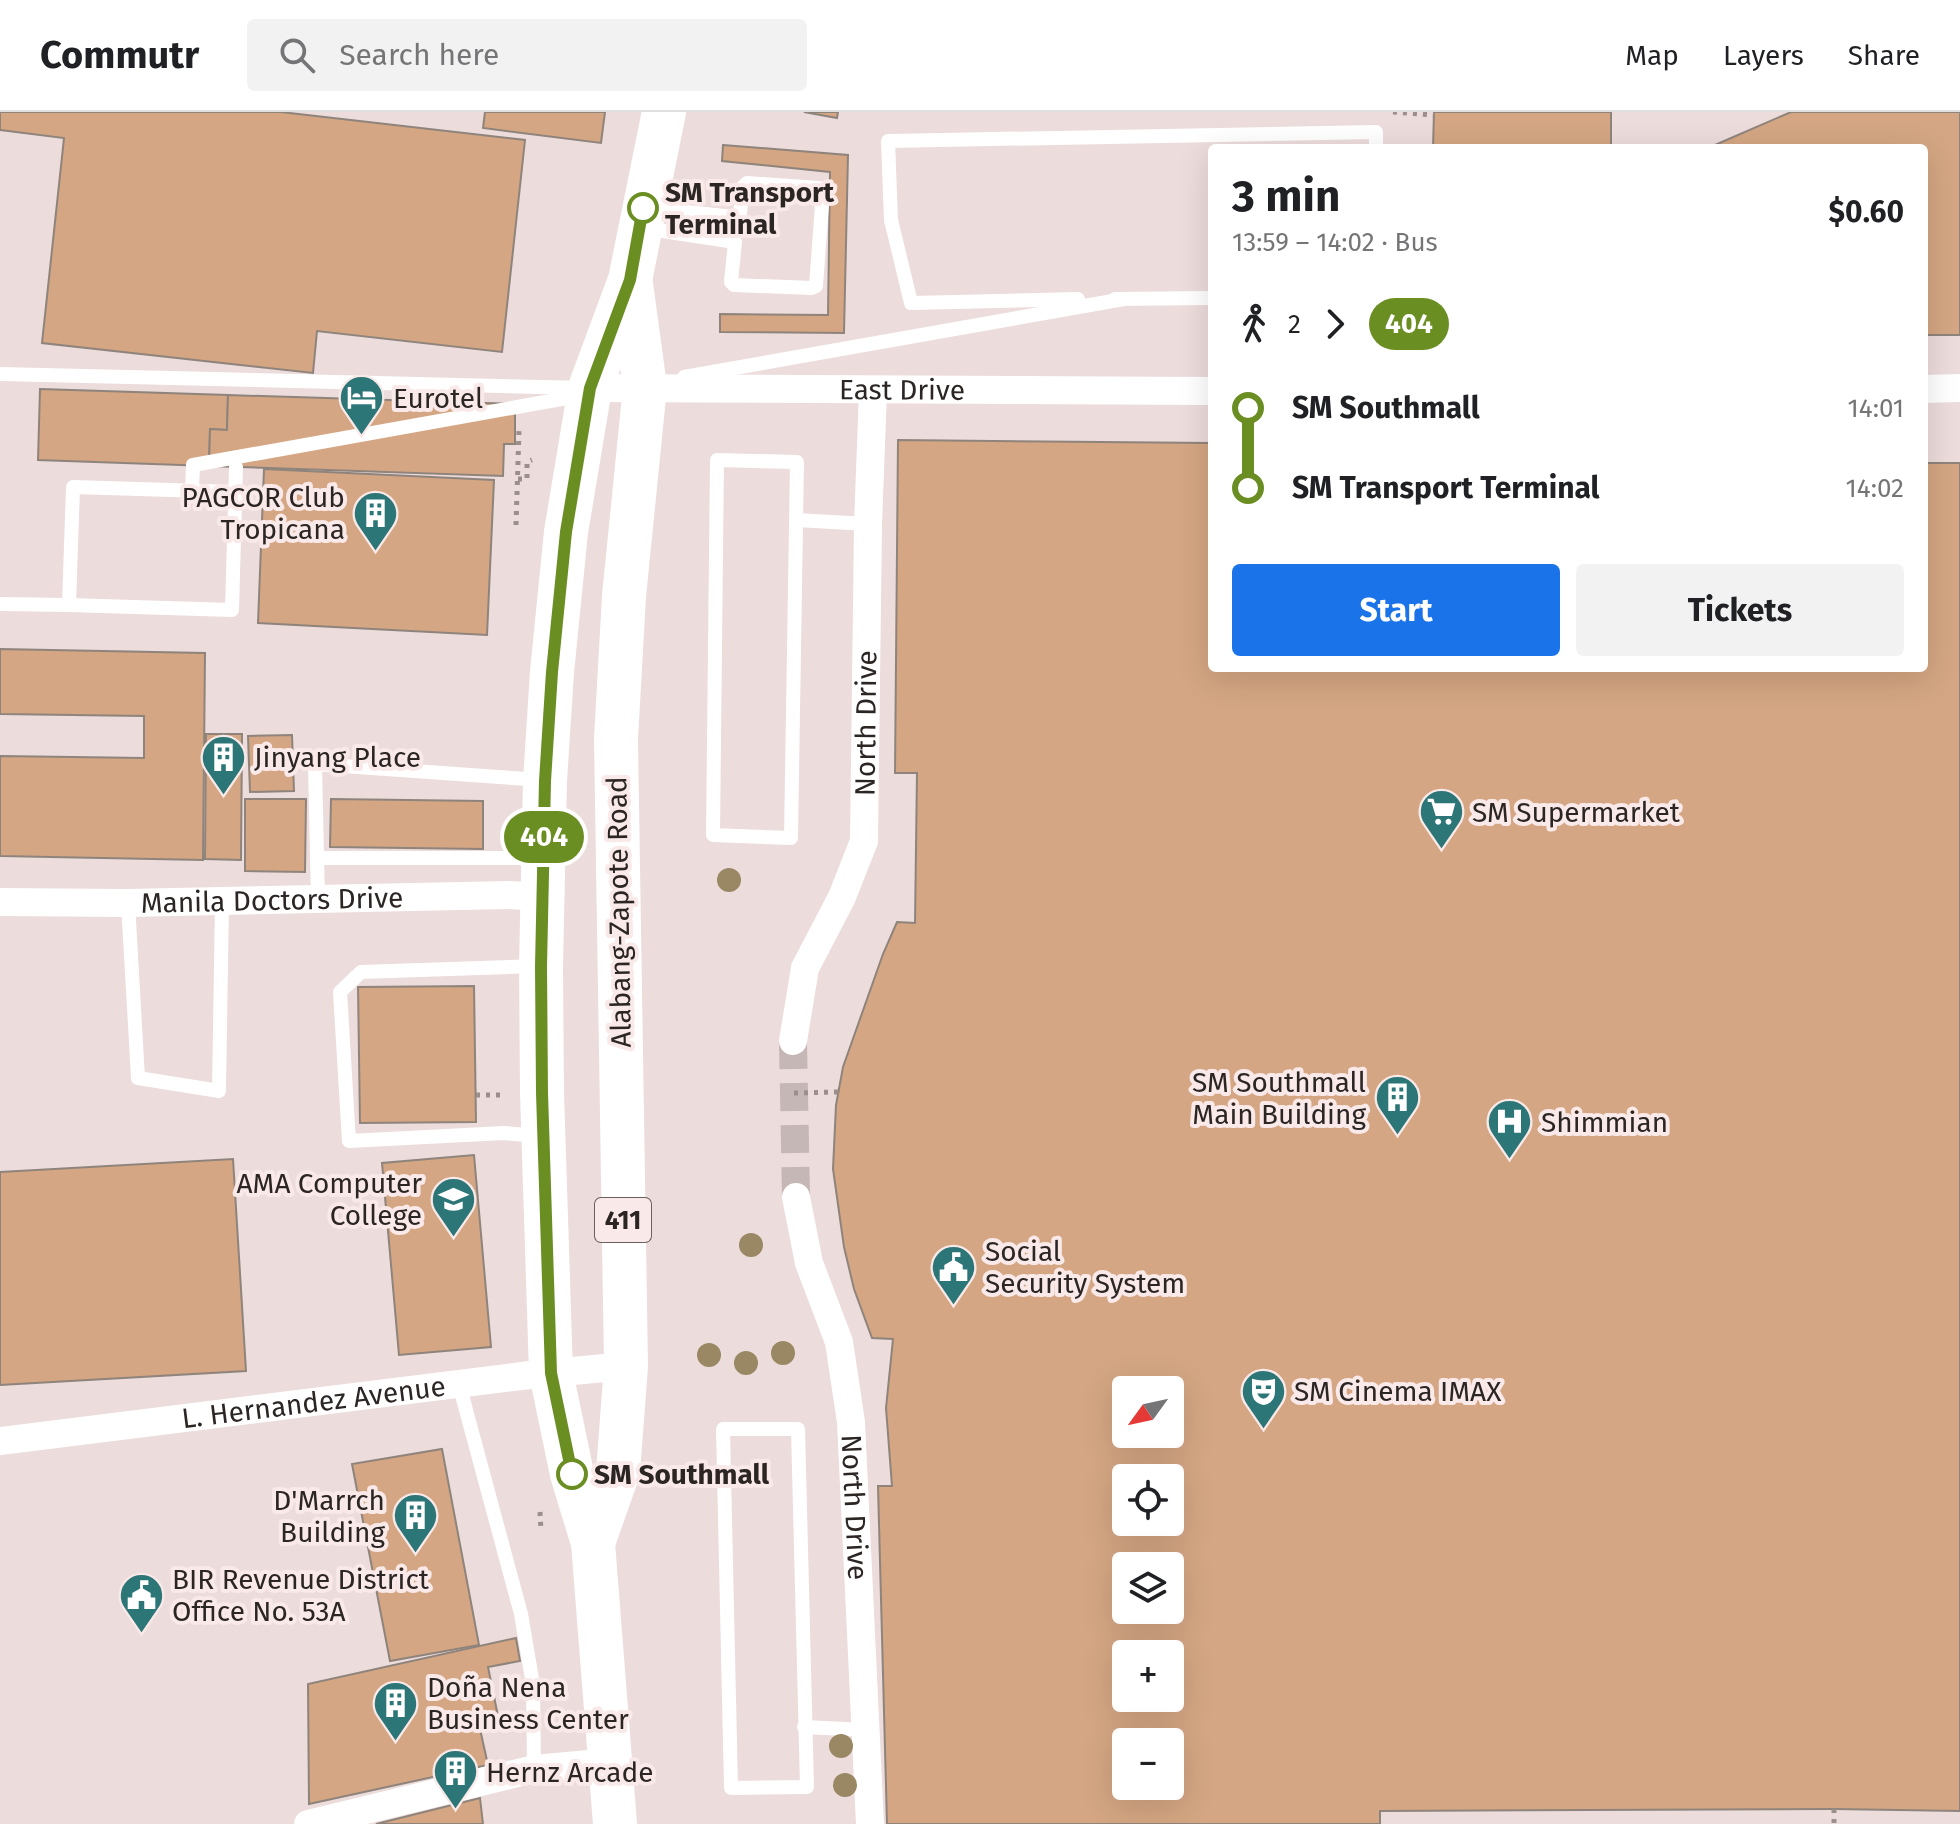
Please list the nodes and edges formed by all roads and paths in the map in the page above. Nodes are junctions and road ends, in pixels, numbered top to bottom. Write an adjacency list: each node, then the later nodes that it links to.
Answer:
1 (664, 112): 5 (highway, Alabang-Zapote Road / 411)
2 (1384, 112): 3 (path)
3 (1434, 115)
4 (1376, 144): 8 (lane)
5 (641, 218): 5 (lane); 6 (highway, Alabang-Zapote Road / 411)
6 (630, 280): 12 (highway, Alabang-Zapote Road / 411); 13 (highway, Alabang-Zapote Road / 411)
7 (1208, 298): 8 (lane)
8 (1124, 299): 24 (lane)
9 (0, 374): 10 (lane)
10 (195, 378): 11 (lane); 18 (lane)
11 (238, 379): 13 (lane); 19 (lane)
12 (645, 387): 13 (street, East Drive); 16 (street, East Drive); 44 (highway, Alabang-Zapote Road / 411)
13 (590, 388): 31 (highway, Alabang-Zapote Road / 411)
14 (1960, 388): 15 (street)
15 (1928, 389)
16 (873, 391): 17 (street, East Drive); 27 (street, North Drive)
17 (1208, 391)
18 (195, 394)
19 (238, 395)
20 (515, 427): 23 (path)
21 (532, 460): 23 (path)
22 (236, 467): 25 (lane)
23 (518, 479): 28 (path)
24 (192, 490): 25 (lane); 30 (lane)
25 (235, 492): 30 (lane)
26 (796, 520): 26 (lane); 27 (lane)
27 (868, 524): 39 (street, North Drive)
28 (516, 525)
29 (0, 604): 30 (lane)
30 (69, 605)
31 (545, 781): 32 (lane); 33 (highway, Alabang-Zapote Road / 411)
32 (317, 858): 33 (lane); 34 (lane)
33 (543, 877): 34 (street, Manila Doctors Drive); 38 (highway, Alabang-Zapote Road / 411)
34 (318, 900): 36 (street, Manila Doctors Drive)
35 (0, 902): 37 (street, Manila Doctors Drive)
36 (222, 902): 37 (street, Manila Doctors Drive); 37 (lane)
37 (128, 903)
38 (541, 966): 42 (highway, Alabang-Zapote Road / 411); 42 (lane)
39 (793, 1041)
40 (838, 1092): 41 (path)
41 (794, 1093)
42 (545, 1137): 45 (highway, Alabang-Zapote Road / 411)
43 (796, 1197): 50 (street, North Drive)
44 (626, 1366): 45 (street, L. Hernandez Avenue); 48 (highway, Alabang-Zapote Road / 411)
45 (551, 1373): 46 (street, L. Hernandez Avenue); 48 (highway, Alabang-Zapote Road / 411)
46 (459, 1384): 47 (street, L. Hernandez Avenue); 52 (lane)
47 (0, 1441)
48 (593, 1543): 51 (highway, Alabang-Zapote Road / 411)
49 (804, 1727): 49 (lane); 50 (lane)
50 (866, 1730): 56 (street, North Drive)
51 (611, 1762): 52 (street); 55 (highway, Alabang-Zapote Road / 411)
52 (534, 1769): 54 (street)
53 (1834, 1809): 57 (path)
54 (308, 1824)
55 (615, 1824)
56 (870, 1824)
57 (1834, 1824)

